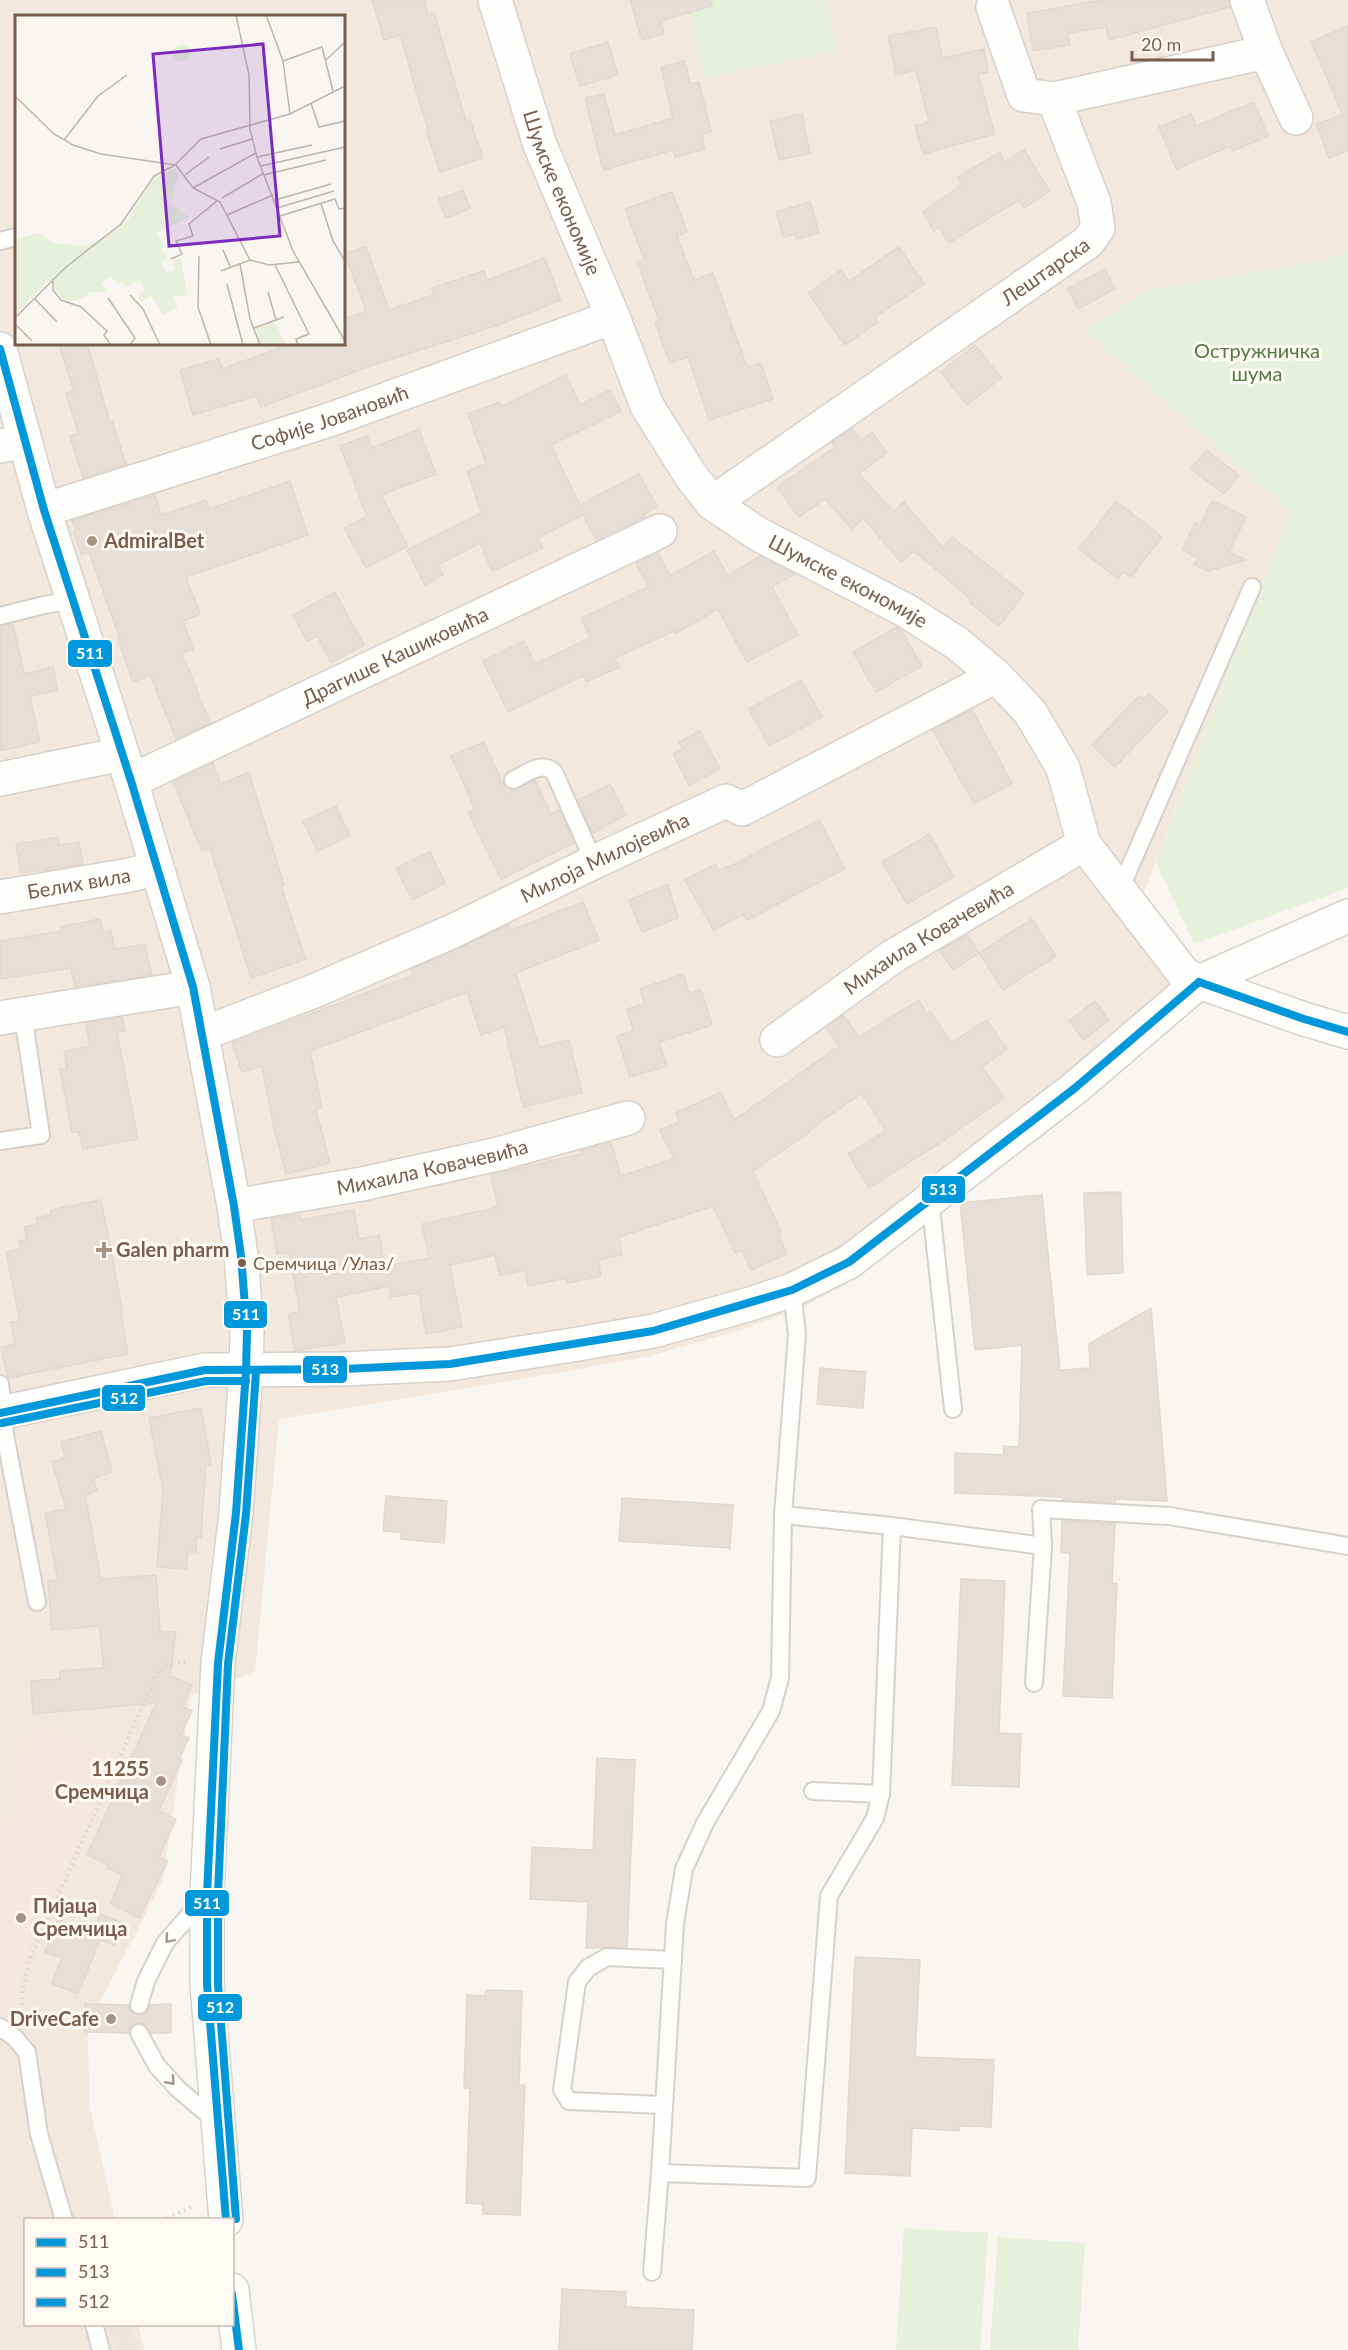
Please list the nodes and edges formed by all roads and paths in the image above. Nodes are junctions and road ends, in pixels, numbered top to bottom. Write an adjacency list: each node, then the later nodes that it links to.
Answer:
1 (495, 0): 9 (street, Шумске економије)
2 (1247, 0): 4 (street)
3 (993, 7): 5 (street)
4 (1266, 52): 5 (street); 6 (street)
5 (1054, 99): 12 (street, Лештарска)
6 (1296, 118)
7 (15, 237): 8 (lane)
8 (0, 241)
9 (613, 317): 12 (street, Шумске економије); 13 (street, Софије Јовановић)
10 (0, 349): 11 (street)
11 (12, 444): 13 (street)
12 (712, 502): 18 (street, Шумске економије)
13 (44, 510): 16 (street)
14 (660, 531): 19 (street, Драгише Кашиковића)
15 (1252, 587): 25 (lane)
16 (74, 600): 17 (lane); 19 (street)
17 (0, 616)
18 (996, 676): 22 (street, Шумске економије); 23 (street, Милоја Милојевића)
19 (126, 768): 20 (street, Драгише Кашиковића); 24 (street)
20 (0, 779)
21 (513, 780): 23 (lane)
22 (1084, 844): 25 (street, Шумске економије); 33 (street, Михаила Ковачевића)
23 (594, 862): 32 (street, Милоја Милојевића)
24 (157, 867): 26 (street, Белих вила); 29 (street)
25 (1119, 892): 28 (street, Шумске економије)
26 (0, 897)
27 (1348, 916): 28 (street)
28 (1199, 982): 31 (street, Шумске економије); 36 (street)
29 (193, 987): 30 (street); 32 (street)
30 (12, 1017): 35 (lane)
31 (1348, 1032)
32 (202, 1034): 37 (street)
33 (777, 1041)
34 (628, 1118): 37 (street, Михаила Ковачевића)
35 (0, 1141)
36 (930, 1199): 38 (street); 41 (lane)
37 (234, 1206): 39 (street)
38 (792, 1290): 39 (street); 42 (lane)
39 (246, 1371): 40 (street); 47 (street)
40 (1, 1403): 46 (lane)
41 (953, 1409)
42 (783, 1515): 43 (lane); 52 (lane)
43 (892, 1526): 44 (lane); 50 (lane)
44 (1043, 1546): 45 (lane); 48 (lane)
45 (1348, 1546)
46 (36, 1602)
47 (218, 1663): 51 (street); 56 (path)
48 (1034, 1683)
49 (813, 1791): 50 (lane)
50 (881, 1794): 59 (lane)
51 (207, 1894): 53 (lane, one-way to 53); 58 (street)
52 (673, 1960): 57 (lane); 57 (lane)
53 (139, 2005)
54 (0, 2027): 56 (lane)
55 (139, 2032): 58 (lane, one-way to 58)
56 (15, 2038): 61 (lane)
57 (663, 2105): 59 (lane)
58 (218, 2122): 60 (street)
59 (660, 2173): 63 (lane)
60 (213, 2212): 62 (path)
61 (62, 2218)
62 (175, 2218)
63 (652, 2272)
64 (234, 2307): 67 (street)
65 (94, 2326): 66 (lane)
66 (102, 2350)
67 (239, 2350)

